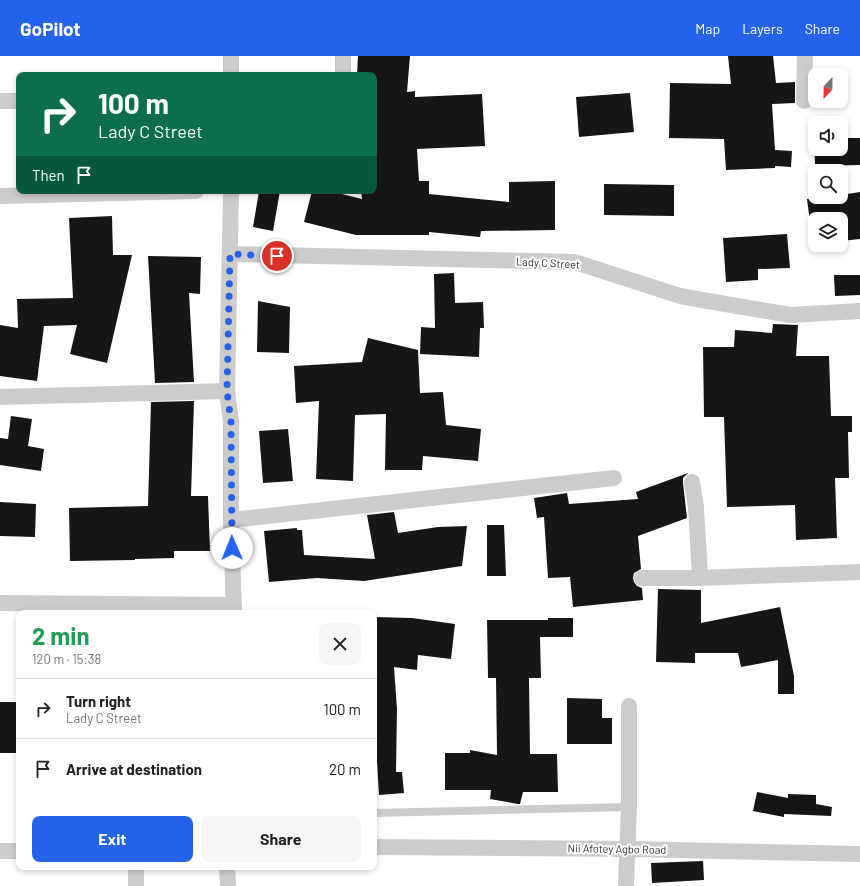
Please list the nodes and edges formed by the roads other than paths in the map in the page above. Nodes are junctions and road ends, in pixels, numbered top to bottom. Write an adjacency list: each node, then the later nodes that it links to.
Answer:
1 (231, 56): 4 (street)
2 (343, 56): 5 (street)
3 (805, 56): 8 (street)
4 (231, 72)
5 (342, 72)
6 (0, 101): 7 (street)
7 (16, 101)
8 (804, 101)
9 (78, 194): 11 (street)
10 (231, 194): 12 (street)
11 (0, 196)
12 (230, 254): 13 (street, Lady C Street); 14 (street)
13 (860, 311)
14 (227, 391): 15 (street); 18 (street)
15 (0, 397)
16 (614, 478): 18 (street)
17 (692, 482): 21 (street)
18 (231, 520): 23 (street)
19 (860, 572): 21 (street)
20 (642, 578): 21 (street)
21 (700, 578)
22 (0, 604): 23 (street)
23 (234, 609)
24 (629, 706): 25 (street)
25 (629, 807): 26 (lane); 28 (street)
26 (377, 813)
27 (377, 847): 28 (street, Nii Afotey Agbo Road)
28 (628, 849): 31 (street, Nii Afotey Agbo Road); 36 (street)
29 (16, 851): 30 (street)
30 (0, 852)
31 (860, 854)
32 (136, 870): 34 (street)
33 (227, 870): 35 (street)
34 (136, 886)
35 (228, 886)
36 (626, 886)

